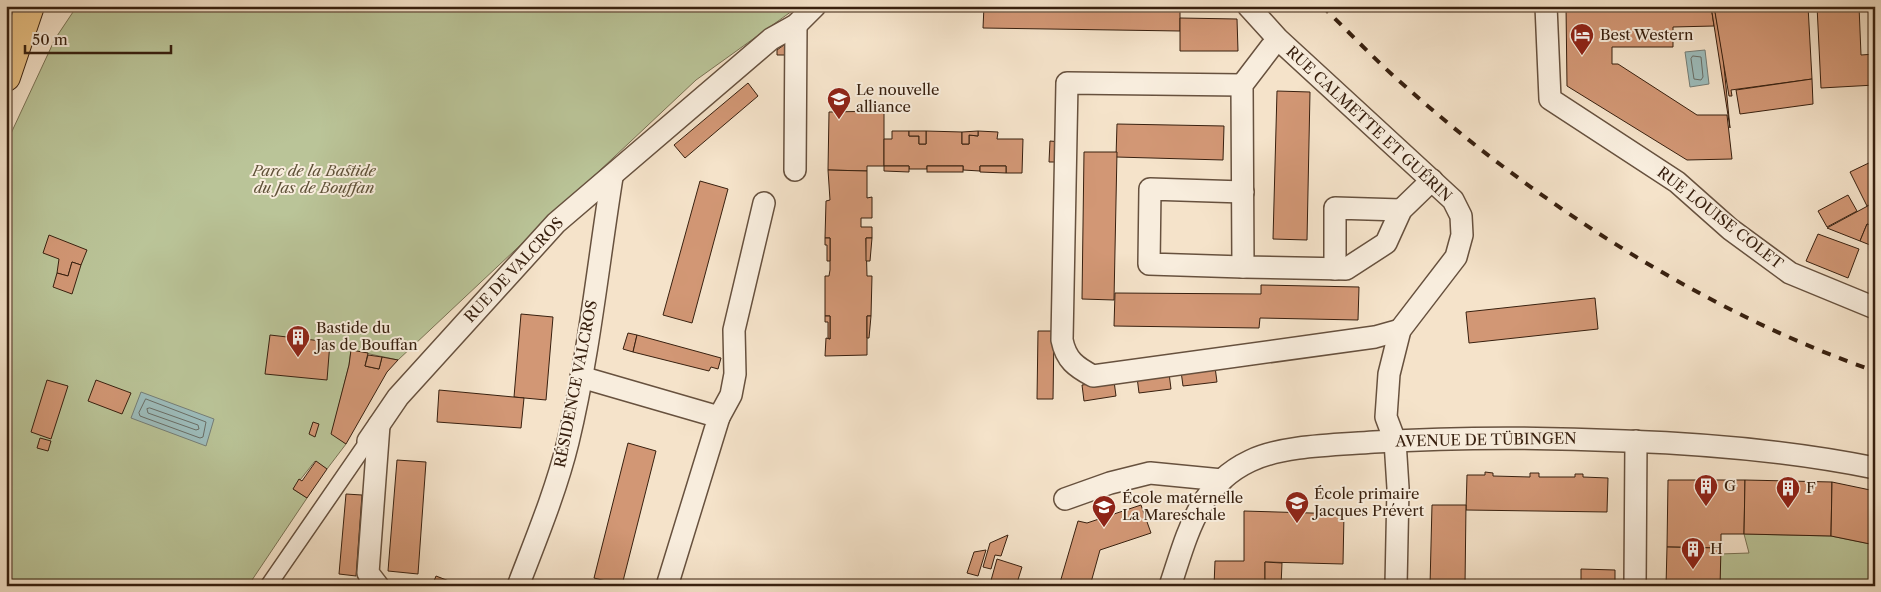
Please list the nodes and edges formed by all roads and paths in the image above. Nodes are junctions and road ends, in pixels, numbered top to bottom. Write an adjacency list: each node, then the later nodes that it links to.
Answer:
1 (30, 6): 8 (highway)
2 (50, 6): 8 (highway)
3 (815, 6): 6 (street, RUE DE VALCROS)
4 (1248, 6): 12 (street, RUE CALMETTE ET GUÉRIN)
5 (1546, 6): 18 (street, RUE LOUISE COLET)
6 (796, 25): 10 (street); 11 (street, RUE DE VALCROS)
7 (1271, 47): 9 (street)
8 (10, 68)
9 (1242, 85): 13 (street); 19 (street)
10 (795, 170)
11 (612, 177): 20 (street, RÉSIDENCE VALCROS); 22 (street, RUE DE VALCROS)
12 (1432, 180): 15 (street); 19 (street, RUE CALMETTE ET GUÉRIN)
13 (1243, 192): 16 (street); 16 (street)
14 (764, 203): 21 (street)
15 (1401, 210): 17 (street); 17 (street)
16 (1243, 267): 17 (street)
17 (1335, 269)
18 (1875, 308)
19 (1400, 330): 23 (street, RUE CALMETTE ET GUÉRIN)
20 (580, 377): 21 (street); 30 (street, RÉSIDENCE VALCROS)
21 (719, 417): 31 (street)
22 (373, 433): 28 (street, RUE DE VALCROS); 29 (street)
23 (1395, 441): 24 (street, AVENUE DE TÜBINGEN); 26 (street, AVENUE DE TÜBINGEN); 33 (street, RUE CALMETTE ET GUÉRIN)
24 (1636, 441): 25 (street, AVENUE DE TÜBINGEN); 34 (street)
25 (1875, 468)
26 (1222, 480): 27 (street); 32 (street, AVENUE DE TÜBINGEN)
27 (1064, 499)
28 (268, 586)
29 (378, 586)
30 (518, 586)
31 (667, 586)
32 (1170, 586)
33 (1396, 586)
34 (1635, 586)

